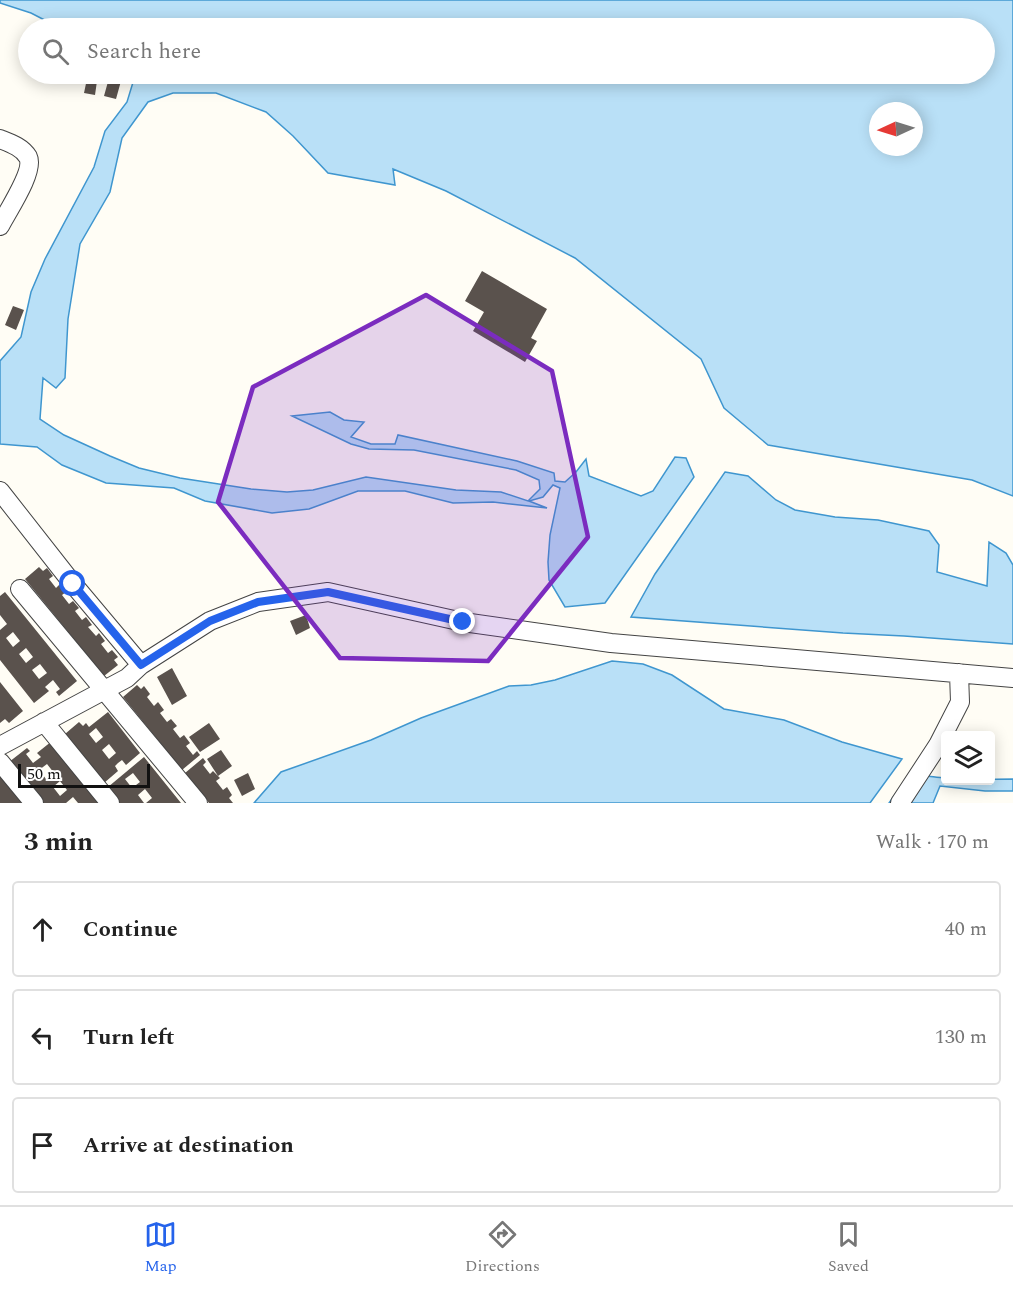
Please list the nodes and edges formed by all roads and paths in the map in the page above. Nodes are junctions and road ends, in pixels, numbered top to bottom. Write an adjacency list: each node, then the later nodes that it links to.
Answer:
1 (0, 139): 2 (street)
2 (0, 226)
3 (0, 491): 5 (street)
4 (20, 589): 8 (street)
5 (141, 665): 6 (street); 8 (street)
6 (959, 673): 7 (street); 15 (street)
7 (1013, 678)
8 (104, 690): 9 (street); 14 (street)
9 (44, 722): 10 (street); 13 (street)
10 (0, 746)
11 (0, 762): 12 (street)
12 (34, 803)
13 (110, 803)
14 (198, 803)
15 (900, 803)

